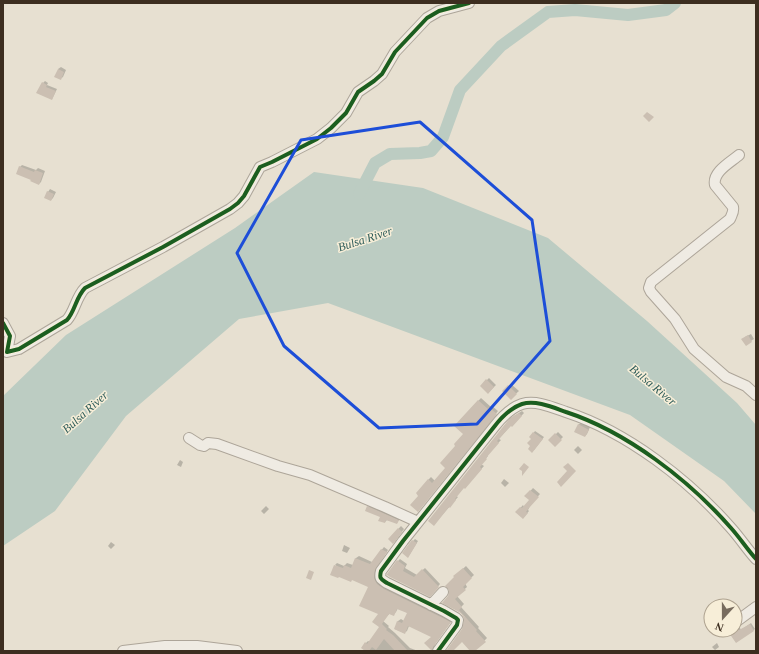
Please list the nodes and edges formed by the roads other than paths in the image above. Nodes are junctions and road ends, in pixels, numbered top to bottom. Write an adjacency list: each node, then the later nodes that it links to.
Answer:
1 (469, 3): 4 (street)
2 (740, 155): 5 (street)
3 (3, 323): 4 (street)
4 (5, 353)
5 (756, 395)
6 (188, 438): 7 (street)
7 (418, 522): 8 (street); 10 (street)
8 (756, 559)
9 (443, 592): 10 (street)
10 (431, 605): 15 (street)
11 (756, 607): 12 (street)
12 (743, 617)
13 (123, 651): 14 (street)
14 (237, 651)
15 (438, 651)

